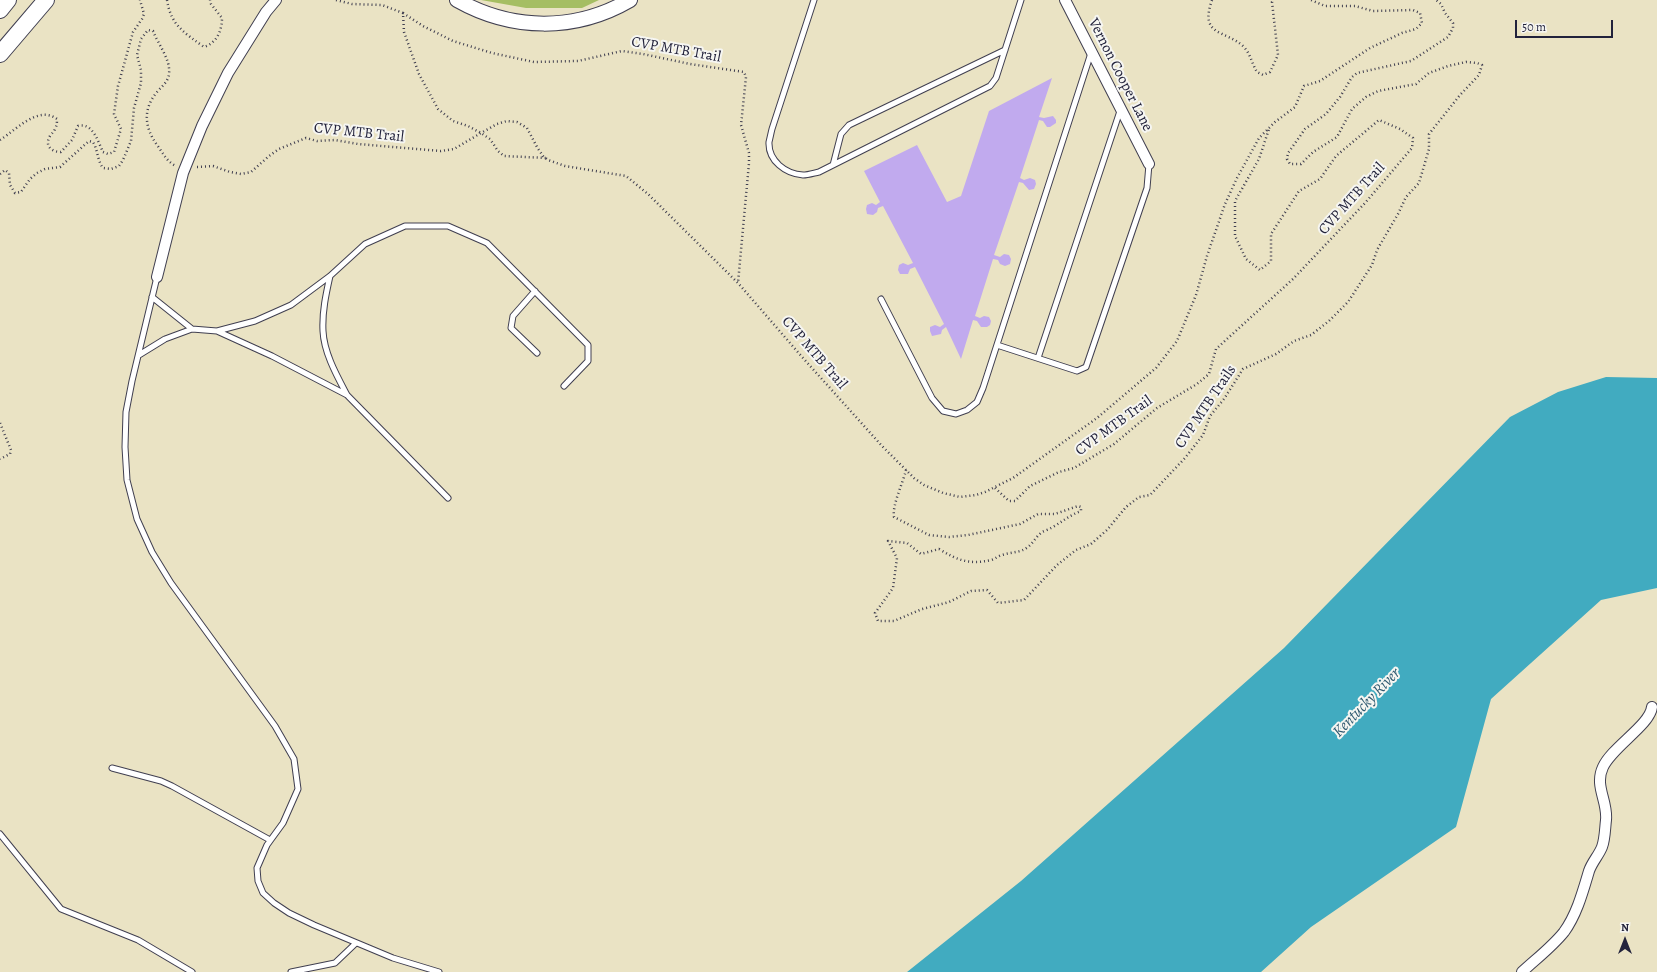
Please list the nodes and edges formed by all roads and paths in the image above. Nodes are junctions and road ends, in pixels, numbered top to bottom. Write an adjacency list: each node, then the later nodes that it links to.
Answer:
1 (8, 0): 17 (main road)
2 (46, 0): 20 (main road)
3 (140, 0): 25 (path)
4 (167, 0): 5 (path)
5 (210, 0)
6 (276, 0): 33 (street)
7 (336, 0): 18 (path)
8 (457, 0): 9 (street)
9 (630, 0)
10 (814, 0): 28 (lane)
11 (1021, 0): 19 (lane)
12 (1065, 0): 21 (street, Vernon Cooper Lane)
13 (1212, 0): 14 (path)
14 (1274, 0)
15 (1311, 0): 23 (path, CVP MTB Trail)
16 (1436, 0): 48 (path, CVP MTB Trails)
17 (0, 10)
18 (403, 13): 24 (path); 34 (path, CVP MTB Trail)
19 (1005, 50): 28 (lane); 28 (lane)
20 (1, 52)
21 (1091, 52): 22 (street, Vernon Cooper Lane); 40 (lane)
22 (1121, 109): 27 (street, Vernon Cooper Lane); 43 (lane)
23 (1269, 128): 49 (path, CVP MTB Trail); 49 (path, CVP MTB Trail)
24 (481, 132): 26 (path, CVP MTB Trail); 26 (path, CVP MTB Trail); 30 (path, CVP MTB Trail)
25 (0, 140)
26 (546, 158): 34 (path, CVP MTB Trail)
27 (1149, 164): 43 (lane)
28 (832, 165)
29 (178, 167): 31 (path)
30 (195, 167)
31 (0, 174)
32 (330, 276): 35 (lane); 39 (lane); 45 (lane)
33 (157, 277): 36 (lane)
34 (738, 283): 48 (path, CVP MTB Trail)
35 (535, 291): 41 (lane); 44 (lane)
36 (152, 297): 38 (lane); 42 (lane)
37 (881, 299): 40 (lane)
38 (192, 328): 39 (lane); 42 (lane)
39 (217, 331): 45 (lane)
40 (997, 345): 43 (lane)
41 (537, 353)
42 (139, 355): 54 (lane)
43 (1038, 358)
44 (564, 386)
45 (347, 395): 50 (lane)
46 (0, 423): 47 (path)
47 (0, 459)
48 (906, 470): 49 (path, CVP MTB Trail)
49 (995, 488)
50 (448, 498)
51 (1652, 707): 59 (street)
52 (112, 768): 54 (lane)
53 (0, 834): 56 (lane)
54 (270, 840): 55 (lane)
55 (356, 943): 57 (lane); 58 (lane)
56 (192, 972)
57 (291, 972)
58 (439, 972)
59 (1522, 972)

